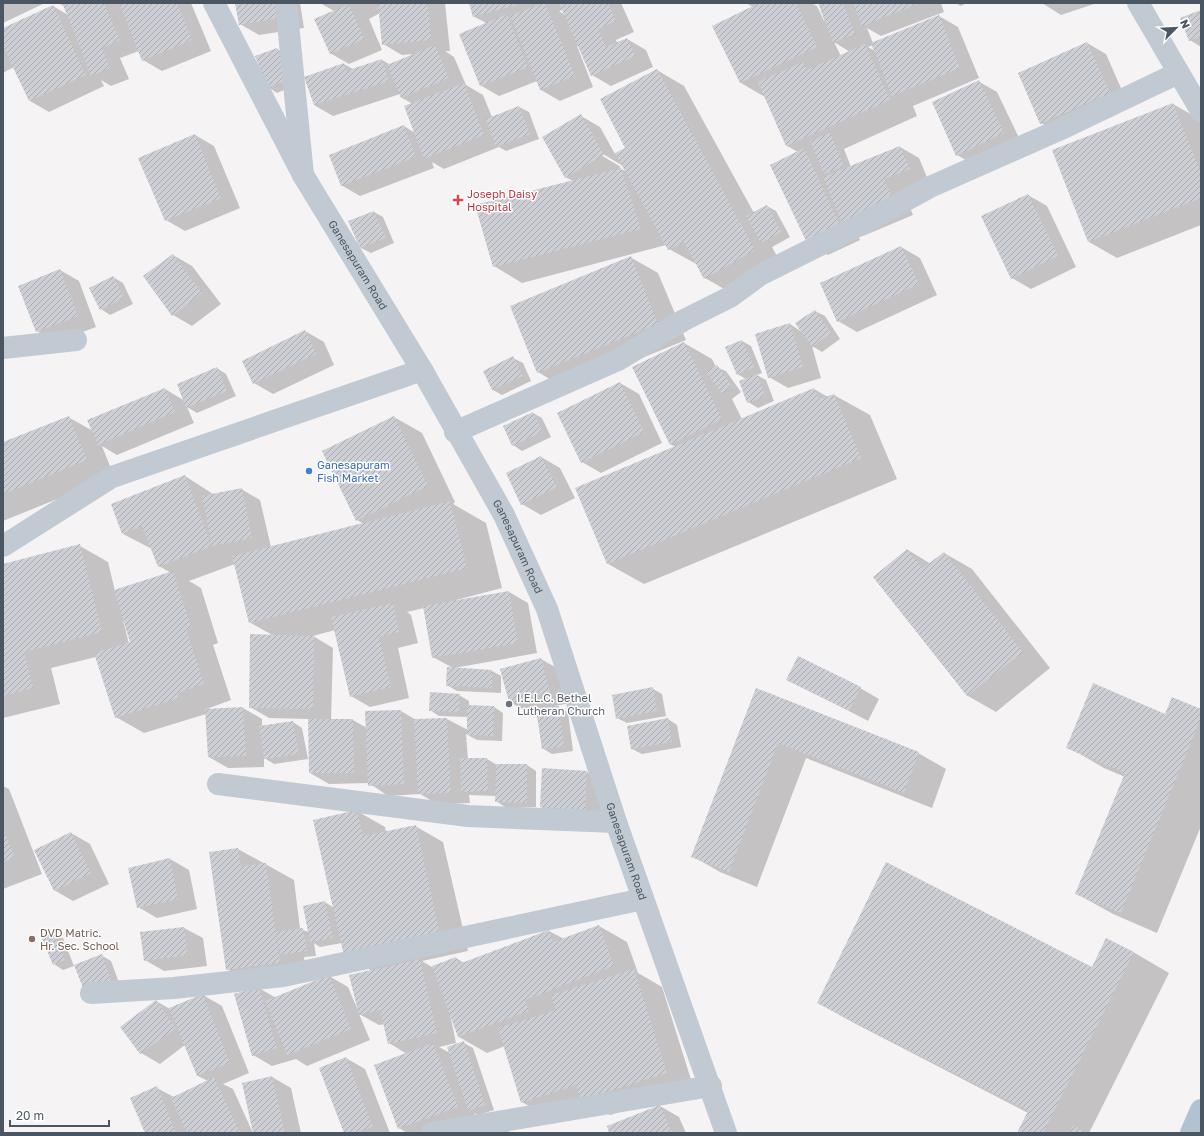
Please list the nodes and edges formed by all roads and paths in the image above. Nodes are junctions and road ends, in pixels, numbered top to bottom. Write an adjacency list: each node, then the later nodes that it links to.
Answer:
1 (214, 3): 6 (street, Ganesapuram Road)
2 (286, 3): 6 (street)
3 (1138, 3): 4 (street)
4 (1178, 73): 5 (street); 10 (street)
5 (1201, 111)
6 (304, 175): 9 (street, Ganesapuram Road)
7 (76, 340): 8 (street)
8 (3, 348)
9 (422, 370): 10 (street, Ganesapuram Road); 11 (street)
10 (455, 432): 13 (street, Ganesapuram Road)
11 (3, 546)
12 (218, 784): 13 (street)
13 (616, 822): 14 (street, Ganesapuram Road)
14 (643, 899): 15 (street); 16 (street, Ganesapuram Road)
15 (91, 993)
16 (711, 1086): 18 (street); 19 (street, Ganesapuram Road)
17 (1201, 1110): 20 (main road)
18 (432, 1133)
19 (726, 1133)
20 (1191, 1133)

